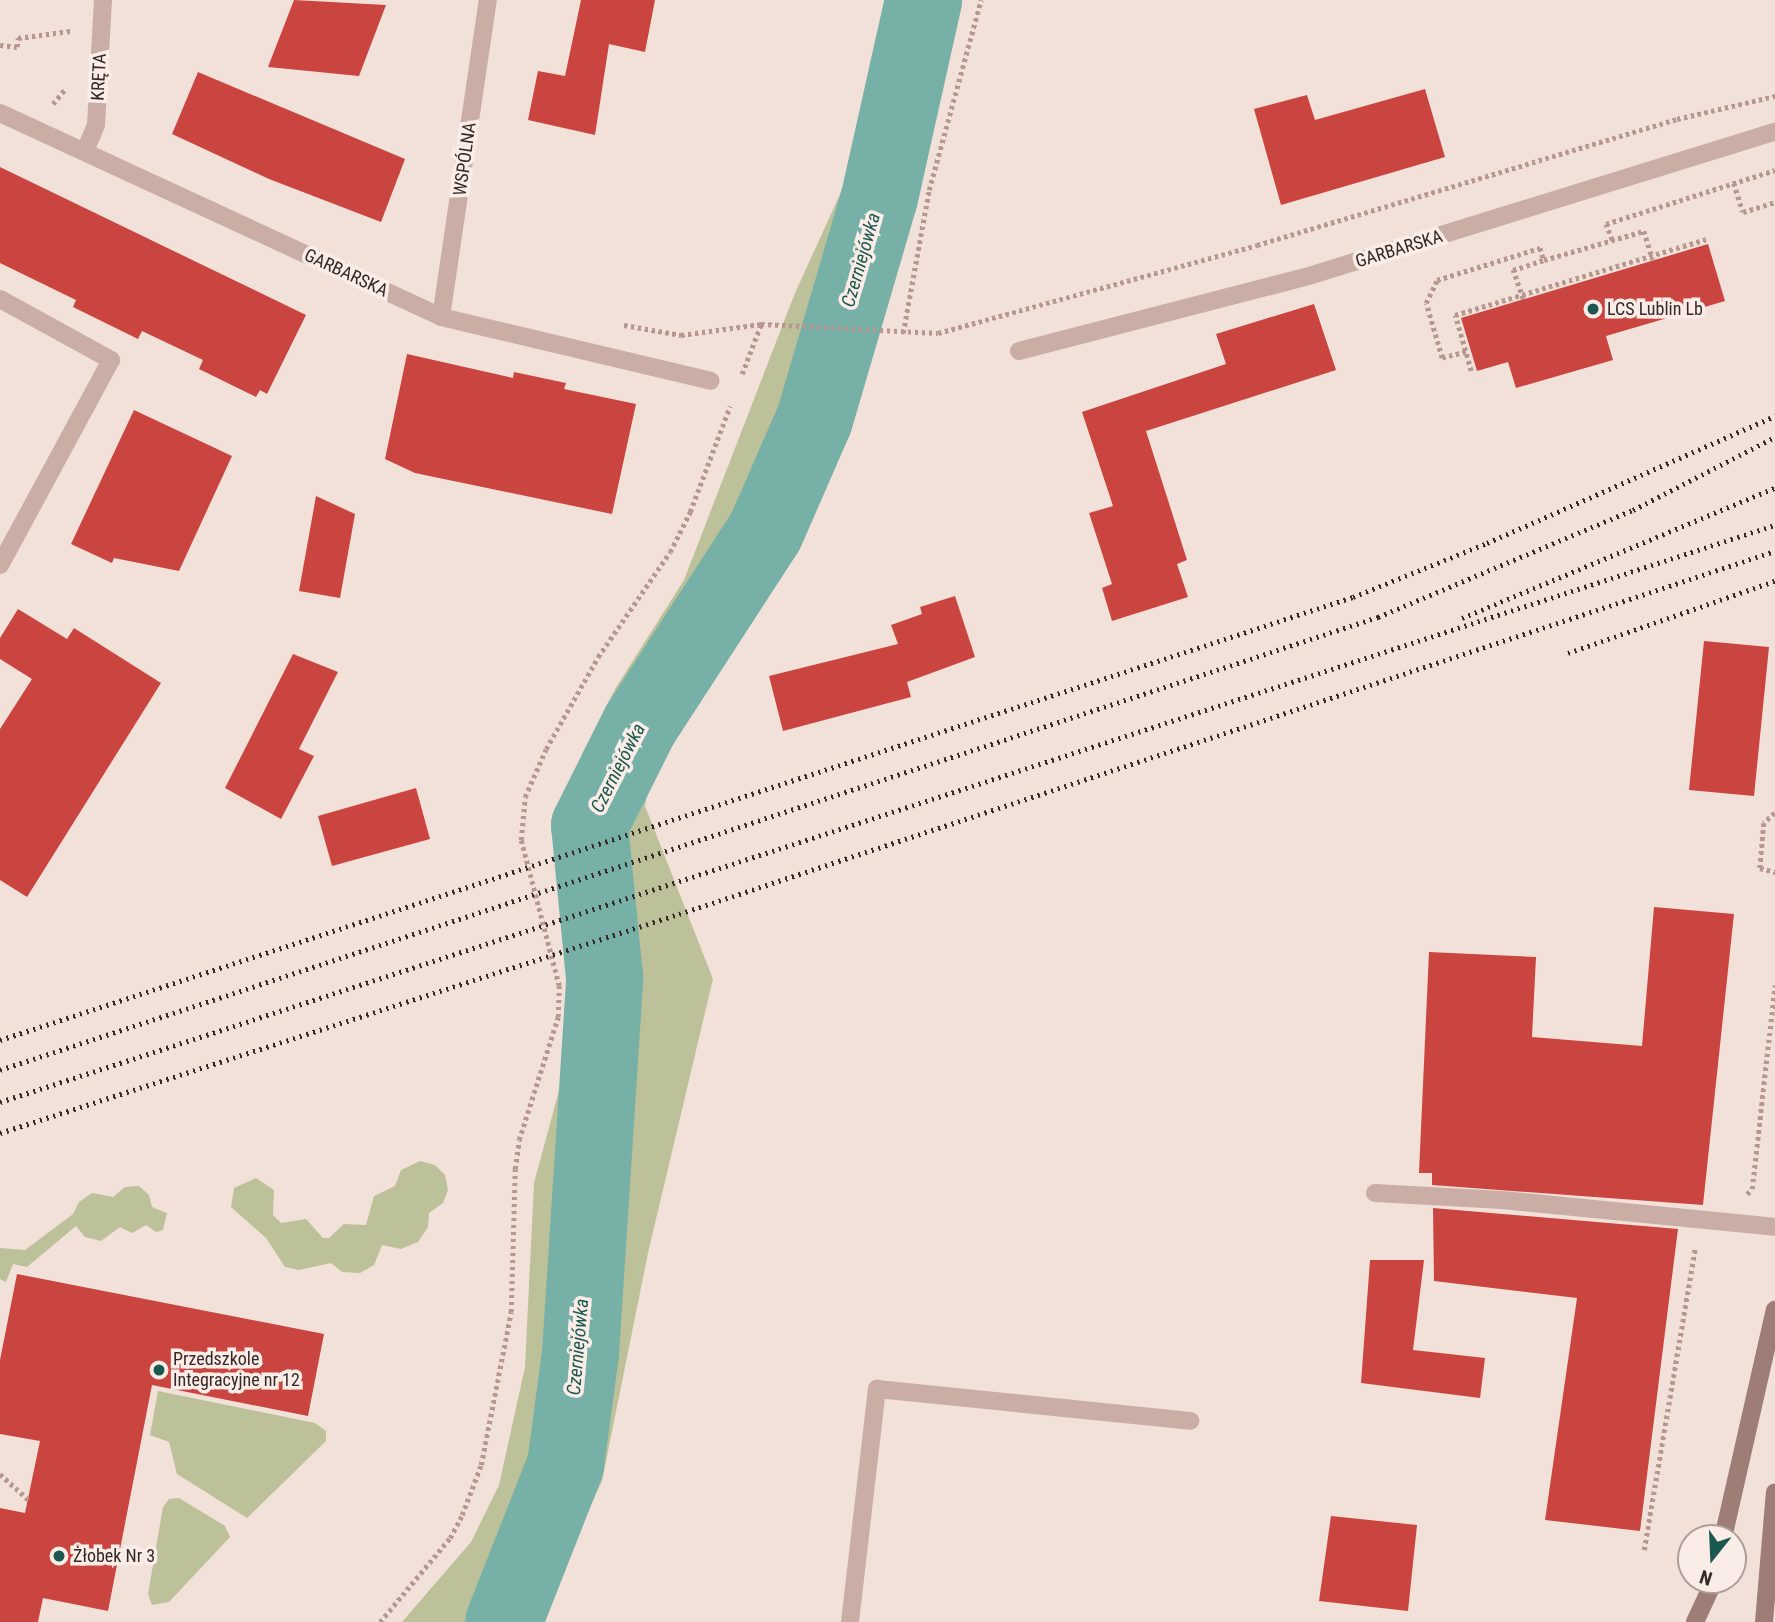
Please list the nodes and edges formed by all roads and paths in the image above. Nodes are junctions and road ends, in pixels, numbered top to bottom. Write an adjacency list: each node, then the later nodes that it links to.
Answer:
1 (103, 0): 9 (street, KRĘTA)
2 (488, 0): 21 (street, WSPÓLNA)
3 (981, 0): 24 (path)
4 (73, 31): 5 (path)
5 (0, 45)
6 (1775, 96): 24 (path)
7 (46, 101): 9 (path)
8 (2, 117): 11 (street, GARBARSKA)
9 (96, 125): 11 (street, KRĘTA)
10 (1775, 132): 25 (street, GARBARSKA)
11 (85, 152): 21 (street, GARBARSKA)
12 (1775, 170): 13 (path)
13 (1734, 183): 14 (path); 16 (path)
14 (1775, 202)
15 (1706, 239): 17 (path)
16 (1612, 240): 17 (path); 18 (path)
17 (1652, 257): 19 (path)
18 (1544, 260): 19 (path); 26 (path)
19 (1522, 297): 26 (path)
20 (0, 299): 31 (street)
21 (442, 317): 28 (street, GARBARSKA)
22 (616, 324): 23 (path)
23 (761, 324): 24 (path); 29 (path)
24 (903, 333)
25 (1018, 351)
26 (1466, 352): 27 (path)
27 (1471, 371)
28 (711, 380)
29 (737, 386)
30 (733, 399): 47 (path)
31 (0, 565)
32 (1775, 813): 33 (path)
33 (1775, 872)
34 (1775, 985): 36 (path)
35 (1375, 1193): 36 (street)
36 (1720, 1222): 37 (street); 44 (path)
37 (1775, 1227)
38 (1775, 1310): 43 (main road)
39 (1190, 1420): 48 (street)
40 (0, 1474): 42 (path)
41 (1775, 1492): 51 (main road)
42 (28, 1499)
43 (1726, 1524)
44 (1644, 1550)
45 (1707, 1594): 49 (main road)
46 (1711, 1594): 50 (main road)
47 (380, 1622)
48 (850, 1622)
49 (1695, 1622)
50 (1706, 1622)
51 (1764, 1622)

